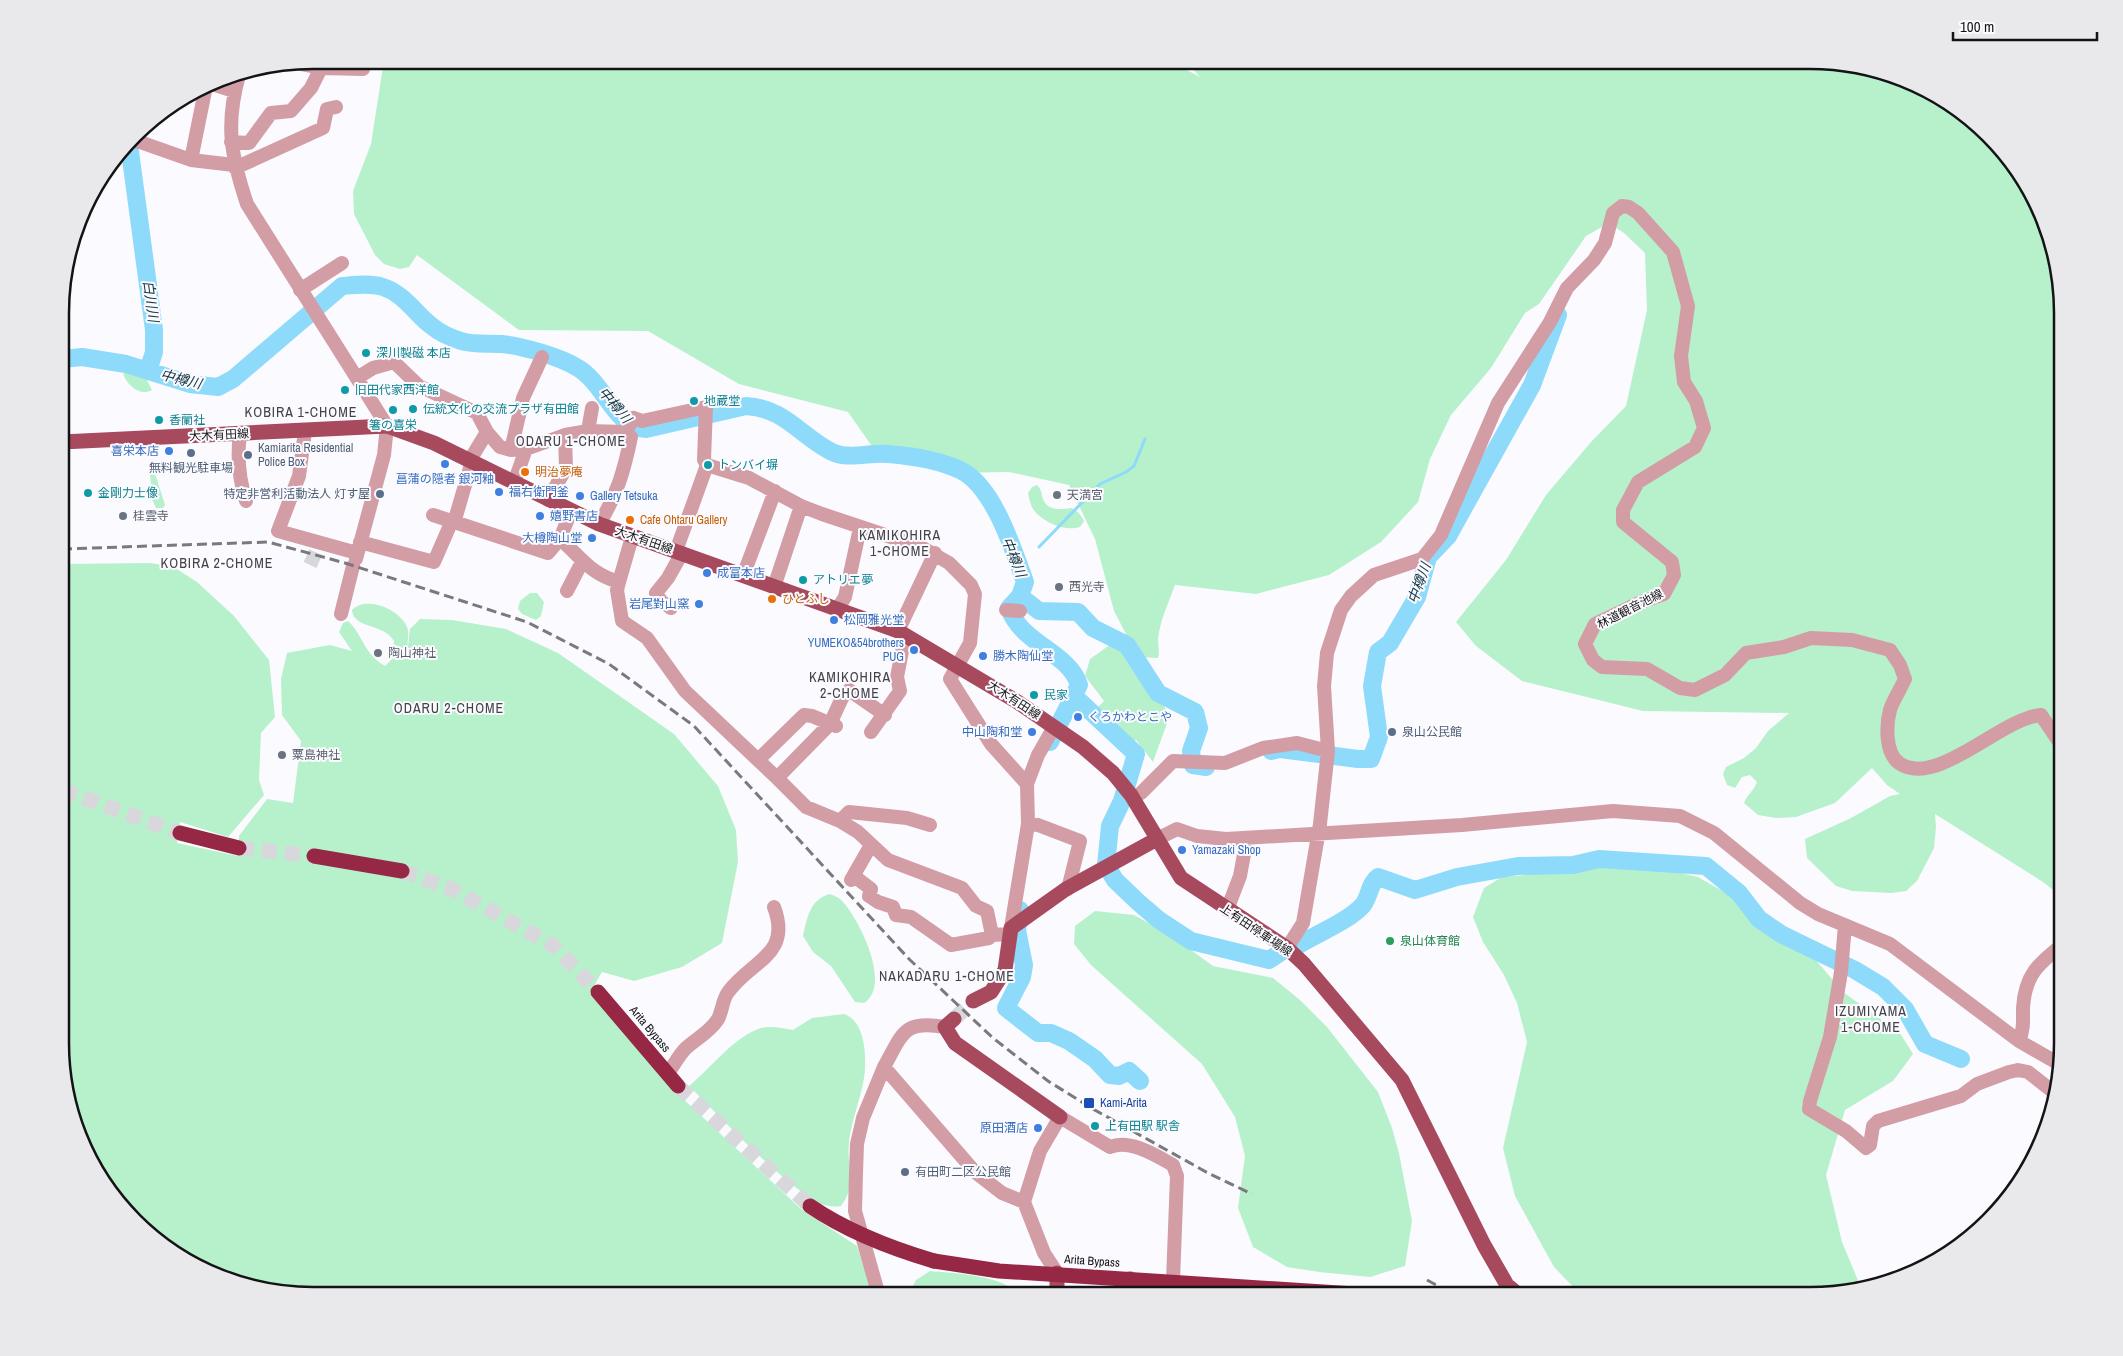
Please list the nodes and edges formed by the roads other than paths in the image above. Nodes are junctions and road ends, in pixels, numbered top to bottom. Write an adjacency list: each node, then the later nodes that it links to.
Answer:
1 (320, 69): 8 (street)
2 (237, 81): 4 (street)
3 (220, 87): 4 (street)
4 (234, 91): 8 (street)
5 (204, 94): 9 (street)
6 (336, 107): 10 (street)
7 (138, 142): 9 (street)
8 (231, 142): 10 (street)
9 (191, 160): 10 (street)
10 (234, 166): 12 (street)
11 (342, 263): 12 (street)
12 (304, 296): 14 (street)
13 (542, 357): 25 (street)
14 (358, 378): 16 (street); 20 (street)
15 (592, 408): 19 (street)
16 (386, 426): 18 (main road, 大木有田線); 26 (main road, 大木有田線); 42 (street)
17 (628, 428): 19 (street); 27 (street); 36 (street)
18 (305, 431): 21 (main road, 大木有田線); 42 (street)
19 (588, 431): 22 (street)
20 (487, 432): 25 (street); 26 (street)
21 (240, 434): 23 (main road, 大木有田線); 30 (street)
22 (565, 435): 24 (street); 31 (street)
23 (69, 442)
24 (526, 449): 25 (street); 28 (street)
25 (510, 450)
26 (471, 461): 28 (main road, 大木有田線); 35 (street)
27 (708, 465): 29 (street); 40 (street)
28 (514, 483): 31 (main road, 大木有田線)
29 (775, 491): 32 (street); 44 (street)
30 (246, 500)
31 (548, 500): 33 (main road, 大木有田線)
32 (801, 506): 37 (street); 46 (street)
33 (571, 512): 36 (main road, 大木有田線); 39 (street)
34 (433, 515): 35 (street)
35 (452, 523): 39 (street); 42 (street)
36 (599, 524): 38 (main road, 大木有田線)
37 (860, 528): 41 (street); 49 (street)
38 (632, 537): 40 (main road, 大木有田線); 45 (street)
39 (560, 540): 43 (street)
40 (679, 552): 44 (main road, 大木有田線); 48 (street)
41 (935, 554): 51 (street); 52 (street)
42 (357, 555): 50 (street)
43 (582, 562): 45 (street); 47 (street)
44 (743, 576): 46 (main road, 大木有田線)
45 (619, 582): 59 (street)
46 (774, 587): 49 (main road, 大木有田線)
47 (567, 591)
48 (671, 608)
49 (838, 608): 51 (main road, 大木有田線)
50 (341, 614)
51 (902, 633): 52 (main road, 大木有田線); 53 (street)
52 (958, 665): 55 (main road, 大木有田線); 61 (street)
53 (885, 715): 54 (street); 56 (street)
54 (833, 725): 59 (street); 60 (street)
55 (1054, 727): 61 (street); 68 (main road, 大木有田線)
56 (871, 732)
57 (2054, 734): 58 (street, 林道観音池線)
58 (1327, 758): 62 (street); 67 (street, 林道観音池線)
59 (758, 760): 60 (street)
60 (778, 778): 63 (street)
61 (1027, 784): 64 (street)
62 (1141, 792)
63 (840, 821): 65 (street); 70 (street)
64 (1031, 824): 74 (street); 78 (street)
65 (930, 825)
66 (180, 833): 71 (highway)
67 (1320, 833): 69 (street); 77 (street); 80 (street, 林道観音池線)
68 (1156, 838): 69 (street); 74 (main road); 76 (main road, 上有田停車場線)
69 (1247, 838): 76 (street)
70 (871, 845): 79 (street); 79 (street)
71 (239, 848)
72 (314, 856): 73 (highway)
73 (402, 871)
74 (1068, 888): 78 (main road)
75 (774, 907): 88 (street)
76 (1227, 910): 80 (main road, 上有田停車場線)
77 (1845, 925): 85 (street); 90 (street)
78 (1011, 931): 79 (street); 83 (main road)
79 (992, 935)
80 (1287, 948): 101 (main road, 上有田停車場線)
81 (2054, 952): 85 (street)
82 (598, 992): 88 (highway, Arita Bypass)
83 (972, 1001)
84 (950, 1023): 87 (street); 91 (main road)
85 (2019, 1042): 86 (street)
86 (2054, 1061)
87 (884, 1067): 92 (street); 97 (street)
88 (668, 1073): 89 (highway, Arita Bypass)
89 (678, 1086)
90 (2050, 1089)
91 (1060, 1117): 92 (street); 96 (street)
92 (1024, 1202): 94 (street)
93 (810, 1206): 94 (highway, Arita Bypass, bridge)
94 (1057, 1274): 95 (highway, Arita Bypass); 98 (main road)
95 (1130, 1278): 96 (highway, Arita Bypass); 99 (street)
96 (1173, 1281): 100 (highway, Arita Bypass)
97 (877, 1287)
98 (1057, 1287)
99 (1129, 1287)
100 (1258, 1287)
101 (1509, 1287)

